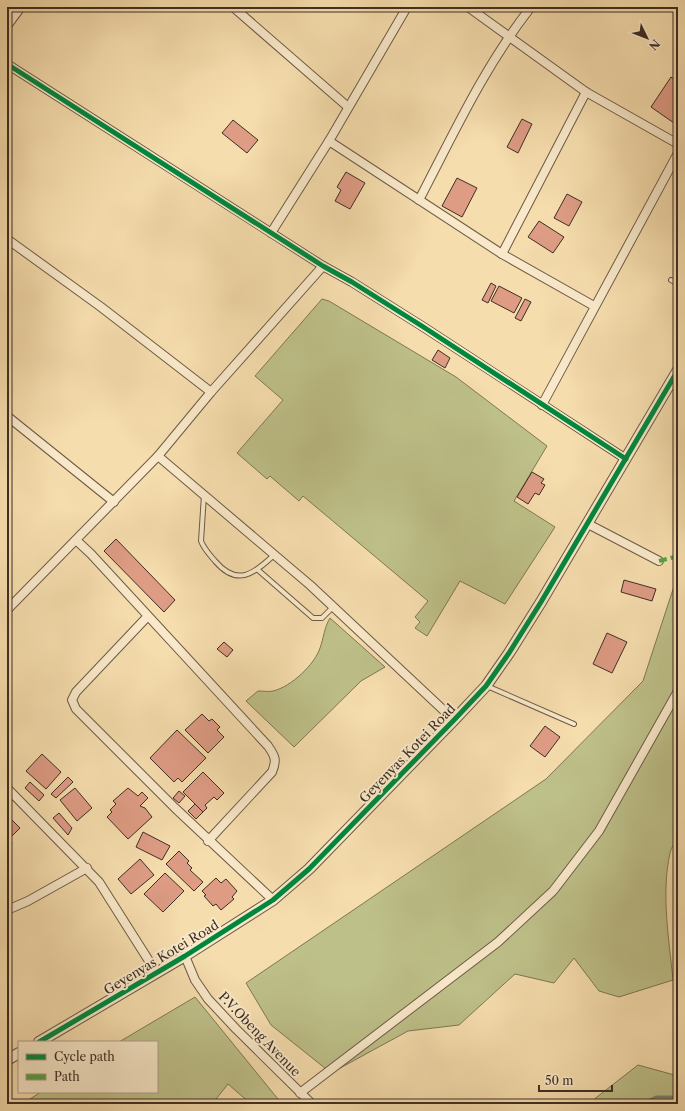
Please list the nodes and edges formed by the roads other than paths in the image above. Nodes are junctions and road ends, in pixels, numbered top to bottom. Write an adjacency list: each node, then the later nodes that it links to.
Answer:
1 (21, 7): 6 (street)
2 (233, 7): 10 (street)
3 (407, 7): 10 (street)
4 (468, 7): 7 (street)
5 (531, 7): 7 (street)
6 (7, 26)
7 (508, 36): 9 (street); 14 (street)
8 (8, 68): 15 (street)
9 (586, 92): 12 (street); 17 (street)
10 (348, 107): 11 (street)
11 (329, 141): 14 (street); 15 (street)
12 (678, 144)
13 (678, 153): 21 (street)
14 (420, 200): 17 (street)
15 (271, 233): 18 (street)
16 (7, 239): 23 (street)
17 (502, 254): 21 (street)
18 (323, 266): 23 (street); 24 (street)
19 (671, 280): 20 (lane)
20 (678, 284)
21 (594, 306): 24 (street)
22 (678, 370): 27 (street, Geyenyas Kotei Road)
23 (212, 392): 26 (street)
24 (542, 405): 27 (street)
25 (7, 416): 29 (street)
26 (158, 456): 28 (street); 29 (street)
27 (626, 459): 30 (street, Geyenyas Kotei Road)
28 (204, 495): 32 (street); 34 (lane)
29 (114, 502): 31 (street)
30 (588, 524): 33 (street); 38 (street, Geyenyas Kotei Road)
31 (76, 540): 36 (street); 37 (street)
32 (274, 554): 34 (lane); 35 (street)
33 (659, 561)
34 (258, 570): 35 (lane)
35 (334, 607): 40 (street)
36 (7, 610)
37 (147, 617): 43 (street); 43 (street)
38 (486, 686): 40 (street, Geyenyas Kotei Road); 41 (lane)
39 (678, 691): 52 (street)
40 (454, 720): 45 (street, Geyenyas Kotei Road)
41 (574, 724)
42 (7, 788): 44 (street)
43 (208, 841): 45 (street)
44 (87, 868): 46 (street); 48 (street)
45 (273, 900): 47 (street, Geyenyas Kotei Road)
46 (7, 910)
47 (185, 956): 48 (street, Geyenyas Kotei Road); 52 (street, P.V.Obeng Avenue)
48 (156, 972): 49 (street, Geyenyas Kotei Road)
49 (41, 1041)
50 (18, 1054): 51 (street)
51 (7, 1060)
52 (300, 1093): 53 (street, P.V.Obeng Avenue)
53 (312, 1104)

